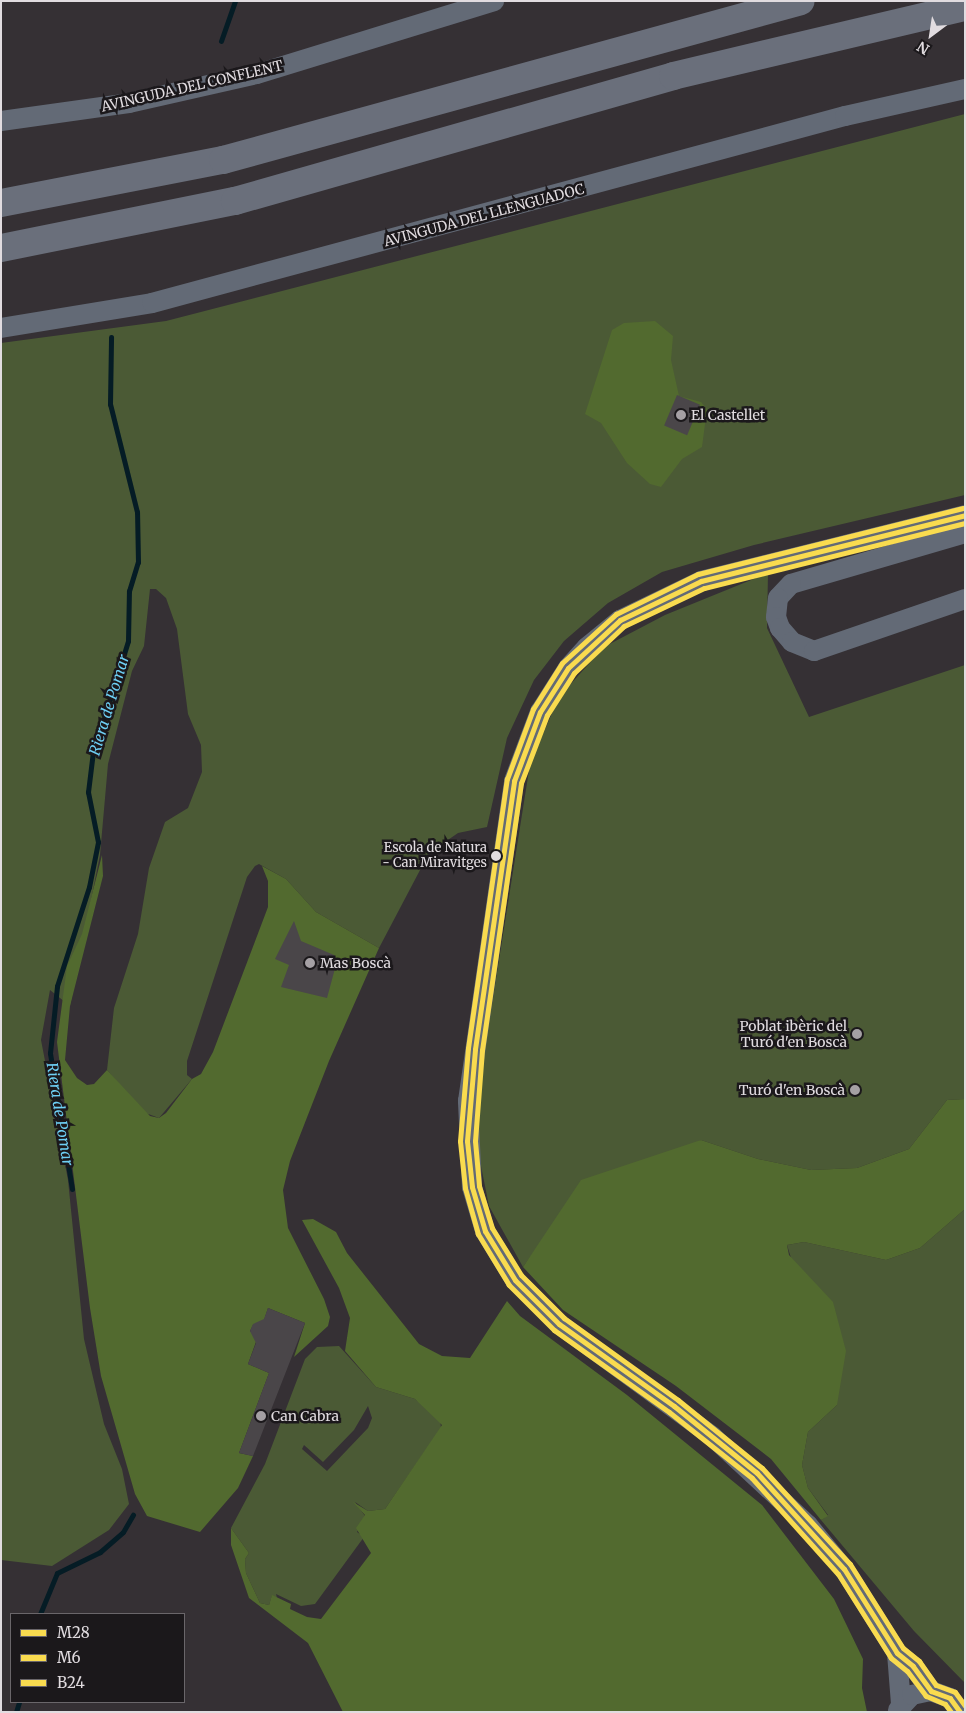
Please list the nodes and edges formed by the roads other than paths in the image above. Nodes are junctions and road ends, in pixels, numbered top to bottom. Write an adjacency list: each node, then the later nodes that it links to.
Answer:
1 (494, 1): 5 (street, AVINGUDA DEL CONFLENT)
2 (801, 1): 6 (highway)
3 (965, 7): 7 (highway)
4 (965, 89): 8 (street, AVINGUDA DEL LLENGUADOC)
5 (1, 121)
6 (1, 203)
7 (1, 248)
8 (1, 328)
9 (965, 515): 12 (street)
10 (965, 533): 11 (street)
11 (965, 599)
12 (897, 1653): 13 (street); 14 (street)
13 (931, 1691): 14 (street); 15 (street)
14 (899, 1708)
15 (960, 1712)

